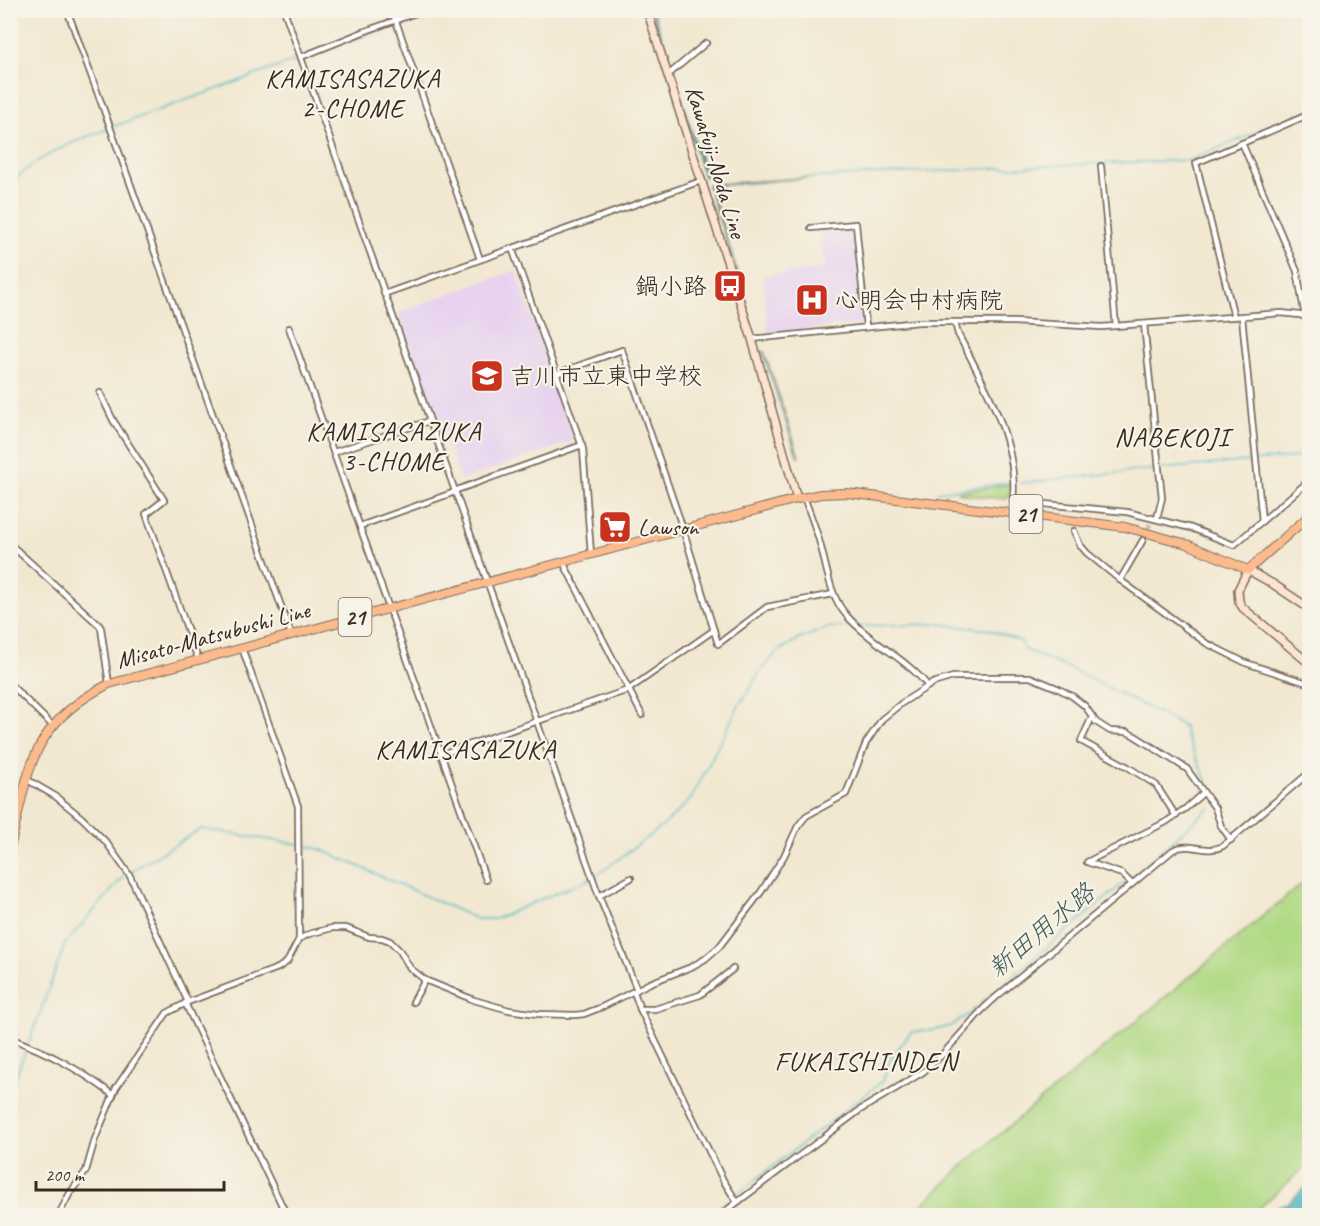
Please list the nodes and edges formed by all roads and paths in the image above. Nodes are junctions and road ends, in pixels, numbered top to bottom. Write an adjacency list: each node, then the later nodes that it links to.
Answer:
1 (67, 10): 53 (street)
2 (284, 10): 8 (street)
3 (392, 10): 6 (street)
4 (424, 10): 6 (street)
5 (647, 10): 9 (main road, Kawafuji-Noda Line)
6 (396, 20): 8 (street); 16 (street)
7 (706, 43): 9 (street)
8 (301, 57): 17 (street)
9 (668, 75): 13 (main road, Kawafuji-Noda Line)
10 (1310, 114): 11 (street)
11 (1242, 143): 18 (street); 20 (street)
12 (1101, 166): 23 (street)
13 (700, 181): 15 (street); 26 (main road, Kawafuji-Noda Line)
14 (811, 228): 24 (street)
15 (512, 248): 16 (street); 27 (street)
16 (480, 259): 17 (street)
17 (384, 294): 29 (street)
18 (1234, 317): 19 (street); 22 (street)
19 (1242, 317): 20 (street); 37 (street)
20 (1307, 318)
21 (955, 323): 23 (street); 24 (street); 36 (street)
22 (1144, 324): 23 (street); 36 (street)
23 (1116, 326)
24 (866, 327): 26 (street)
25 (289, 328): 31 (street)
26 (752, 339): 34 (main road, Kawafuji-Noda Line)
27 (556, 374): 30 (street); 40 (street)
28 (100, 393): 55 (street)
29 (429, 421): 31 (street); 33 (street)
30 (582, 445): 33 (street); 44 (street)
31 (334, 452): 39 (street)
32 (1310, 480): 37 (street)
33 (454, 492): 39 (street); 48 (street)
34 (800, 498): 40 (main road, Misato-Matsubushi Line / 21); 46 (main road, Misato-Matsubushi Line / 21); 49 (street)
35 (1310, 515): 46 (main road)
36 (1155, 517): 37 (street); 38 (street)
37 (1262, 521)
38 (1150, 524)
39 (360, 526): 50 (street)
40 (683, 529): 44 (main road, Misato-Matsubushi Line / 21); 52 (street)
41 (1074, 531): 47 (street)
42 (1143, 540): 47 (street)
43 (10, 544): 58 (street)
44 (591, 554): 45 (main road, Misato-Matsubushi Line / 21)
45 (563, 562): 48 (main road, Misato-Matsubushi Line / 21); 61 (street)
46 (1248, 570): 51 (main road); 56 (main road)
47 (1120, 580): 59 (street)
48 (487, 582): 50 (main road, Misato-Matsubushi Line / 21); 64 (street)
49 (833, 594): 52 (street); 60 (street)
50 (388, 608): 53 (main road, Misato-Matsubushi Line / 21); 66 (street)
51 (1310, 609)
52 (714, 630): 61 (street)
53 (291, 634): 54 (main road, Misato-Matsubushi Line / 21)
54 (242, 647): 55 (main road, Misato-Matsubushi Line / 21); 77 (street)
55 (198, 659): 58 (main road, Misato-Matsubushi Line / 21)
56 (1310, 664)
57 (10, 684): 65 (street)
58 (109, 684): 65 (main road, Misato-Matsubushi Line / 21)
59 (1310, 684)
60 (928, 686): 63 (street); 80 (street)
61 (628, 690): 62 (street); 64 (street)
62 (642, 715)
63 (1092, 717): 69 (street); 70 (street)
64 (537, 722): 66 (street); 76 (street)
65 (53, 726): 68 (main road, Misato-Matsubushi Line / 21)
66 (442, 754): 74 (street)
67 (1310, 772): 71 (street)
68 (25, 779): 72 (main road, Misato-Matsubushi Line / 21); 82 (street)
69 (1203, 793): 70 (street); 71 (street)
70 (1176, 816): 75 (street)
71 (1231, 840): 75 (street)
72 (10, 848)
73 (631, 878): 76 (street)
74 (486, 880)
75 (1132, 884): 86 (street)
76 (599, 896): 80 (street)
77 (299, 939): 79 (street); 82 (street)
78 (733, 969): 83 (street)
79 (426, 980): 80 (street); 81 (street)
80 (636, 991): 83 (street)
81 (415, 1000)
82 (186, 1002): 85 (street); 88 (street)
83 (640, 1009): 86 (street)
84 (10, 1038): 85 (street)
85 (113, 1095): 87 (street)
86 (736, 1202): 89 (street)
87 (58, 1215)
88 (287, 1215)
89 (719, 1215)

